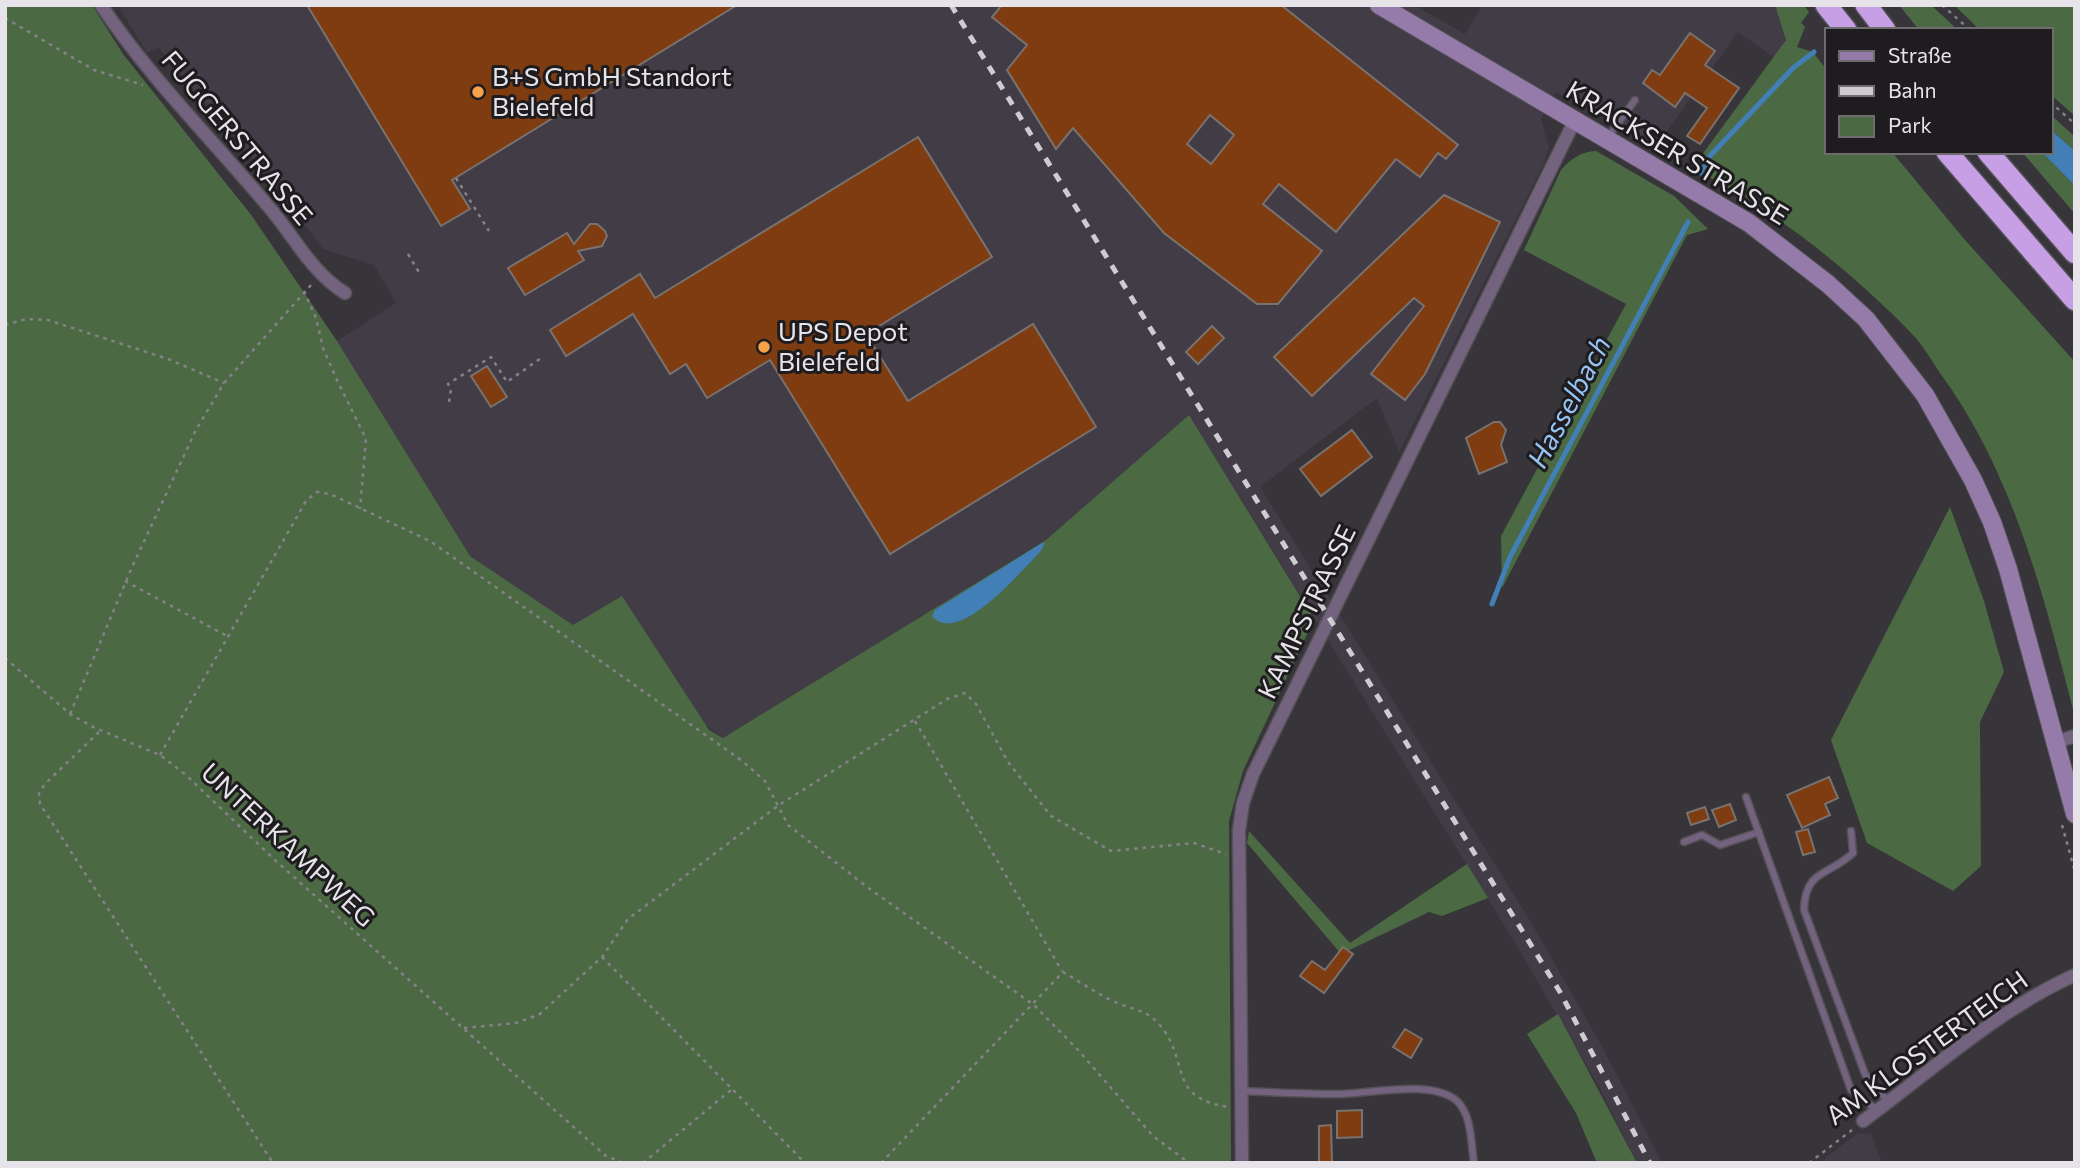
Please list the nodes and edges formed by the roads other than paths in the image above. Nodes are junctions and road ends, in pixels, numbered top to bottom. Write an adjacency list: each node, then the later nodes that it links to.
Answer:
1 (101, 5): 13 (street, FUGGERSTRASSE)
2 (1379, 5): 8 (street, KRACKSER STRASSE)
3 (1826, 5): 5 (highway)
4 (1866, 5): 6 (highway)
5 (1844, 28)
6 (1883, 28)
7 (1635, 100): 9 (lane)
8 (1575, 120): 9 (street, KRACKSER STRASSE); 23 (street, KAMPSTRASSE)
9 (1607, 139): 16 (street, KRACKSER STRASSE)
10 (1949, 154): 14 (highway)
11 (1990, 154): 12 (highway)
12 (2075, 253)
13 (345, 293)
14 (2075, 300)
15 (2075, 736): 16 (street)
16 (2056, 742): 18 (street, KRACKSER STRASSE)
17 (1746, 797): 20 (lane)
18 (2075, 814)
19 (1851, 831): 24 (lane)
20 (1759, 832): 21 (lane); 25 (lane)
21 (1684, 842)
22 (2075, 975): 24 (street, AM KLOSTERTEICH)
23 (1241, 1091): 27 (street, KAMPSTRASSE); 28 (lane)
24 (1890, 1101): 25 (street, AM KLOSTERTEICH)
25 (1877, 1110): 26 (street, AM KLOSTERTEICH)
26 (1863, 1121)
27 (1242, 1163)
28 (1474, 1163)

